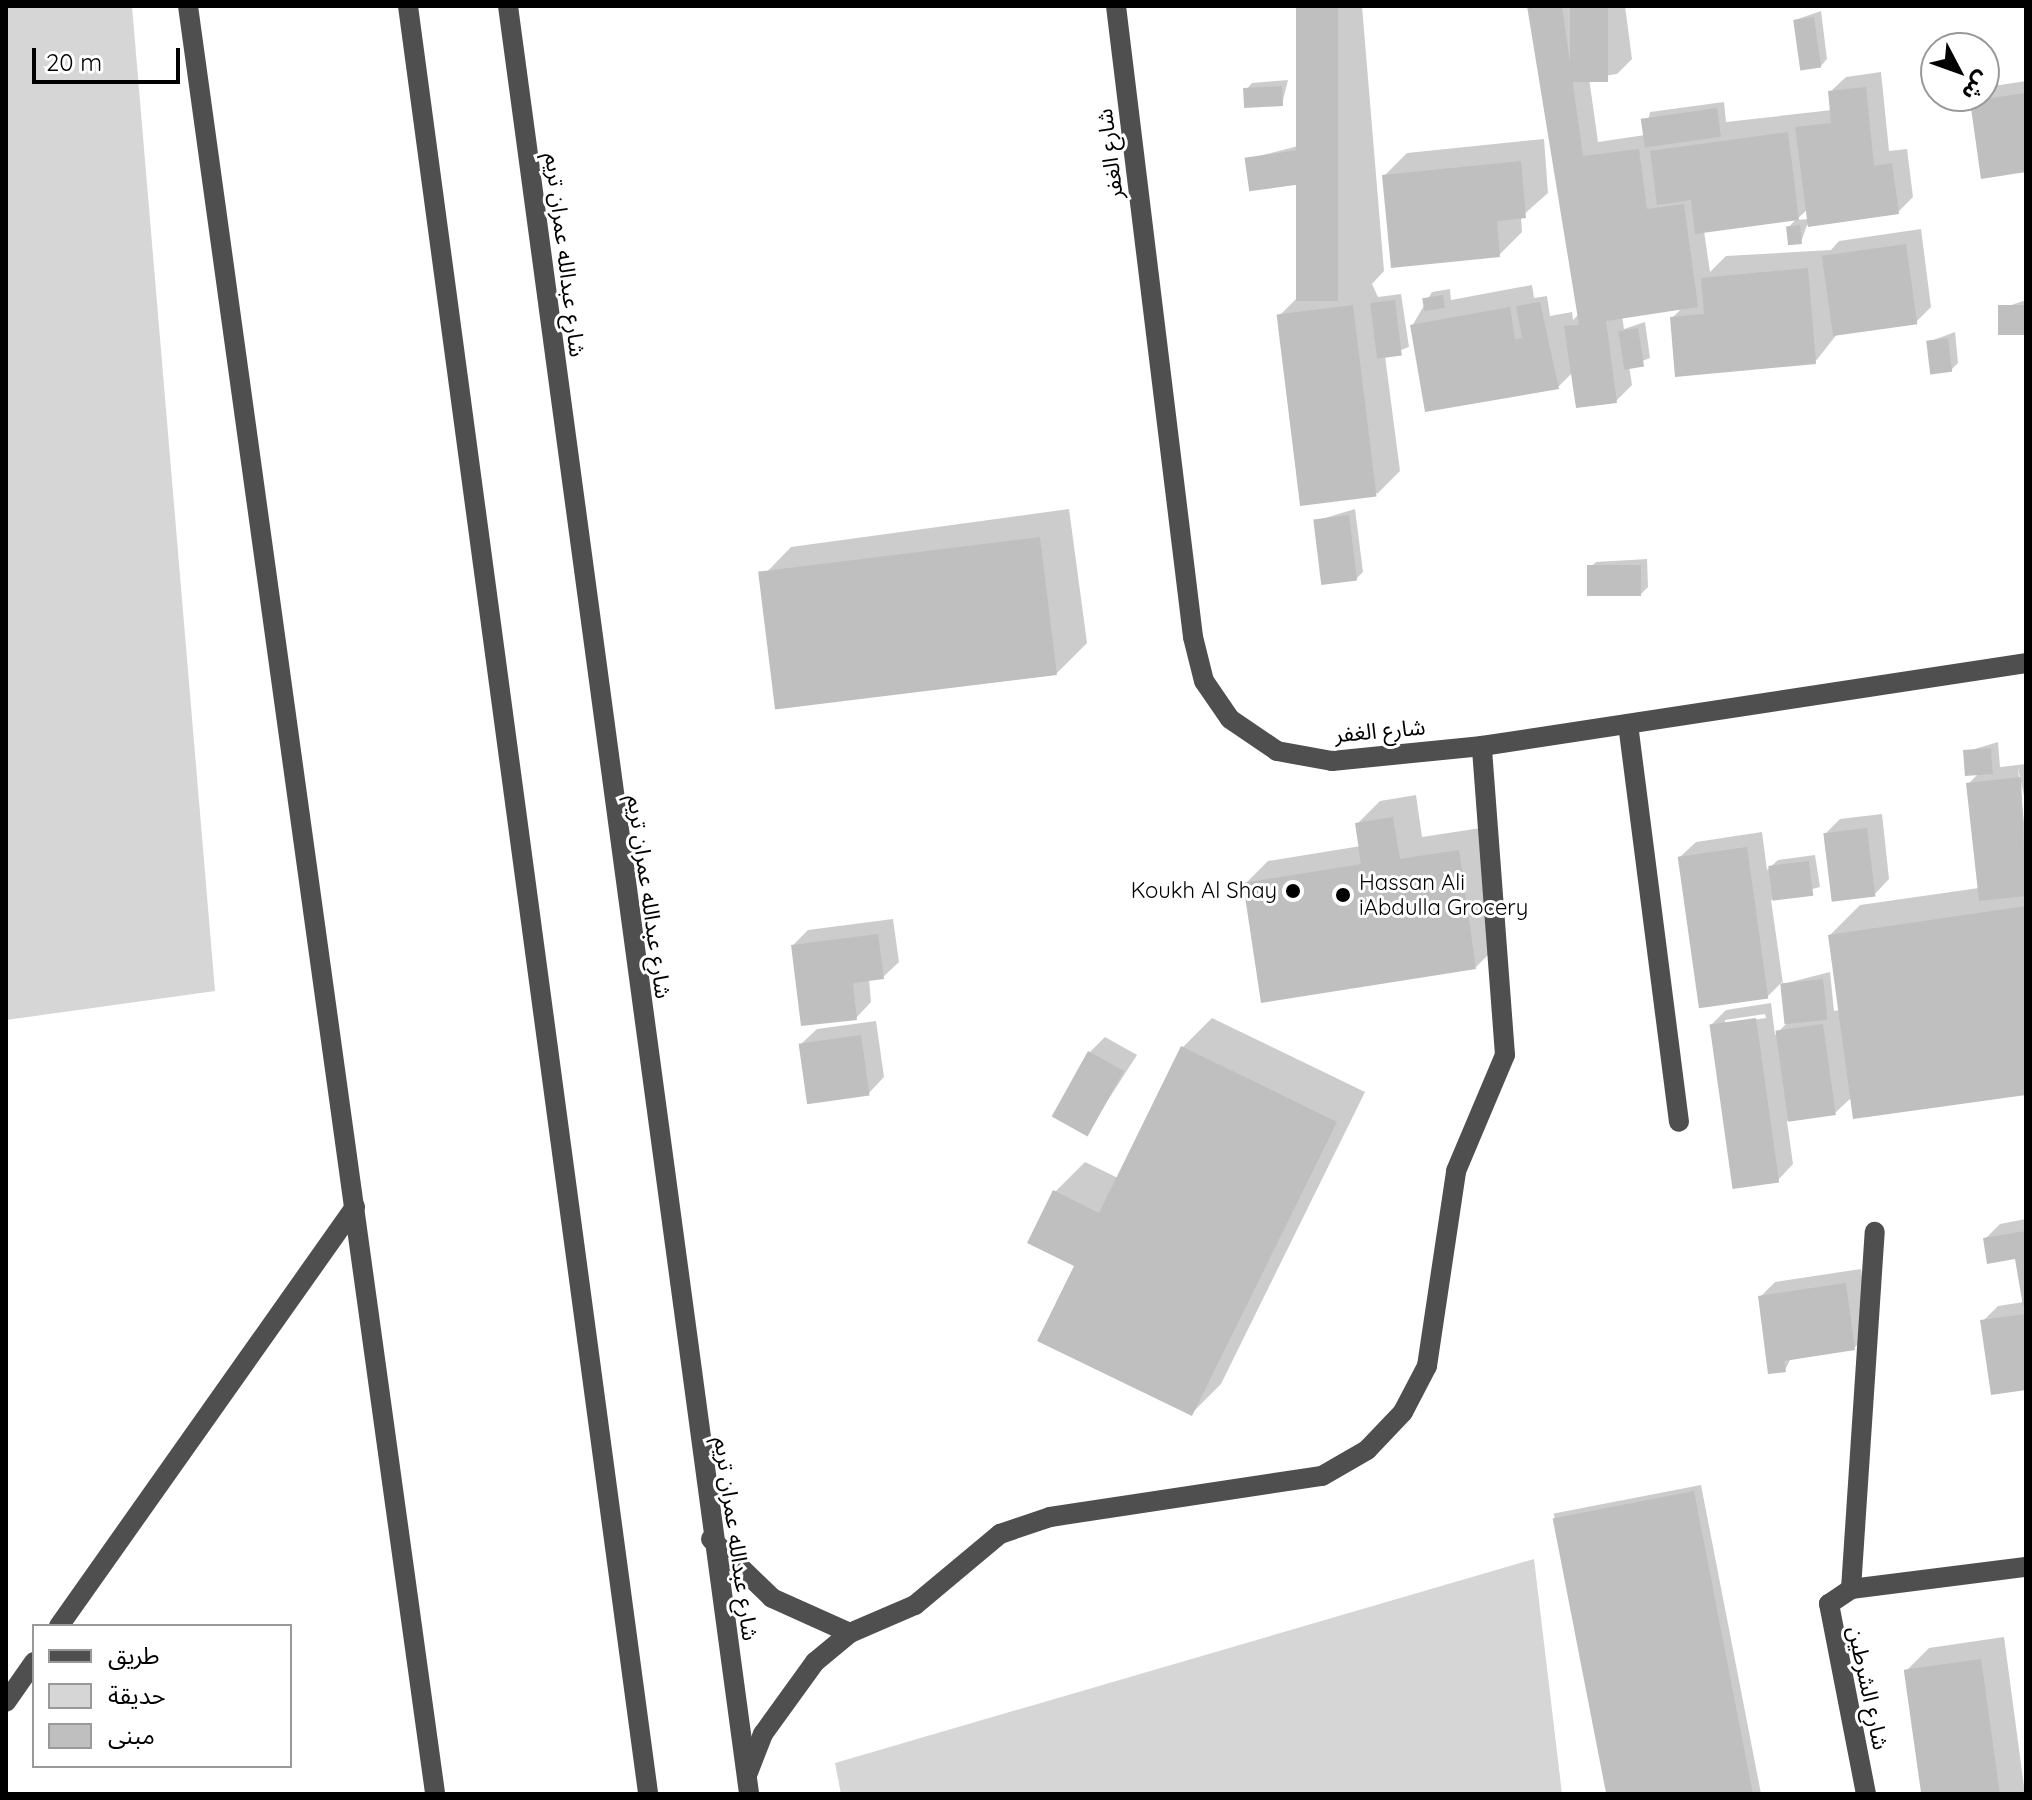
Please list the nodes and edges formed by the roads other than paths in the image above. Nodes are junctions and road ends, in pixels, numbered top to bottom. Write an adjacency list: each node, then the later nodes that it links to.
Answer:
1 (188, 6): 9 (street)
2 (408, 6): 20 (street)
3 (508, 6): 11 (street, شارع عبدالله عمران تريم)
4 (1116, 6): 7 (street, شارع الغفر)
5 (2026, 663): 6 (street, شارع الغفر)
6 (1628, 724): 7 (street, شارع الغفر); 8 (street)
7 (1482, 746): 15 (street)
8 (1679, 1122)
9 (355, 1207): 14 (street); 19 (street)
10 (1875, 1232): 13 (street)
11 (711, 1539): 15 (street); 18 (street, شارع عبدالله عمران تريم)
12 (2026, 1567): 13 (street)
13 (1851, 1589): 21 (street, شارع الشرطين)
14 (60, 1624)
15 (850, 1633): 18 (street)
16 (32, 1665): 17 (street)
17 (6, 1702)
18 (748, 1784)
19 (435, 1794)
20 (648, 1794)
21 (1866, 1794)

